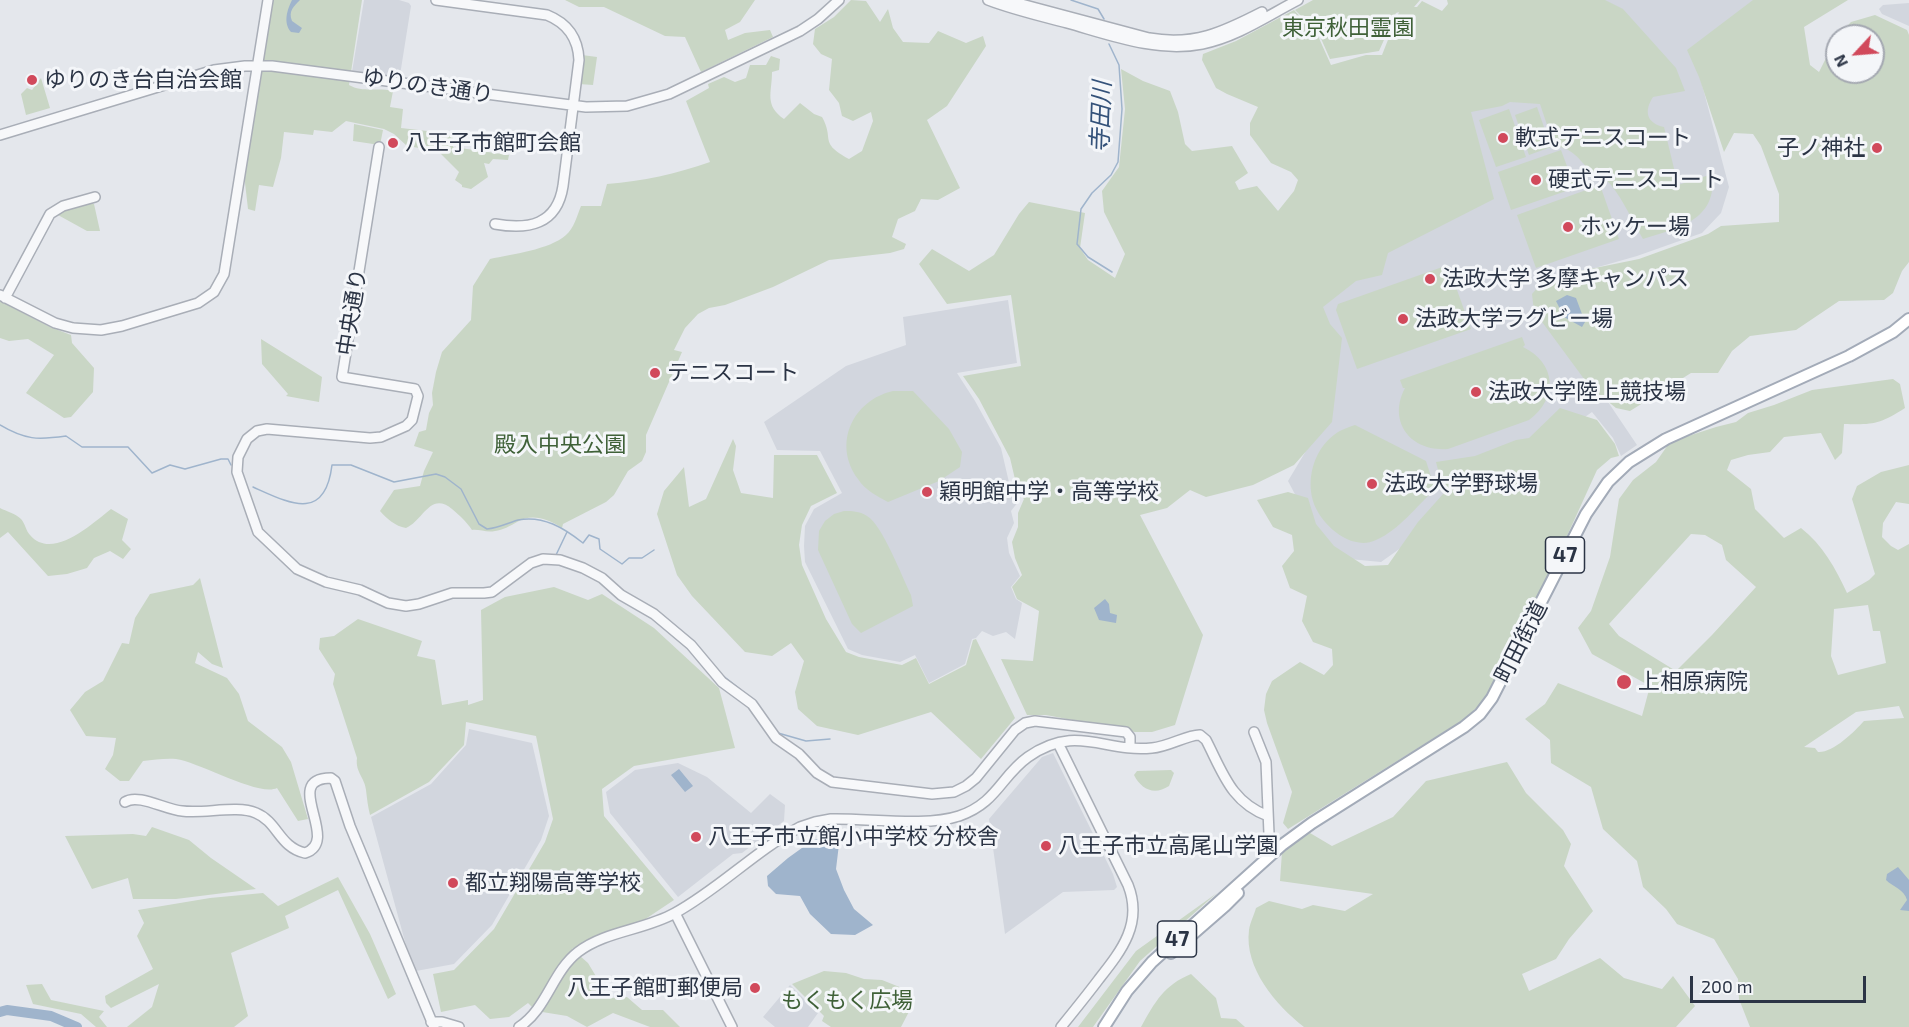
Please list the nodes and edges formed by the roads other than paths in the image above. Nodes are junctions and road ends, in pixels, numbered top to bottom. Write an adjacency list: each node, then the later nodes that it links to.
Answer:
1 (268, 0): 8 (street)
2 (436, 0): 9 (street)
3 (839, 0): 9 (street, ゆりのき通り)
4 (988, 0): 7 (street)
5 (1006, 0): 6 (street)
6 (1285, 0)
7 (1298, 0)
8 (258, 65): 9 (street, ゆりのき通り); 10 (street, ゆりのき通り); 14 (street)
9 (573, 105): 13 (street)
10 (0, 135)
11 (379, 147): 18 (street, 中央通り)
12 (95, 197): 14 (street)
13 (495, 224)
14 (3, 296)
15 (1909, 319): 21 (main road, 町田街道 / 47)
16 (1254, 732): 20 (street)
17 (1058, 743): 18 (street); 22 (street); 28 (street)
18 (1130, 748): 20 (street)
19 (125, 802): 24 (street)
20 (1268, 816): 21 (street)
21 (1274, 853): 23 (main road, 町田街道 / 47)
22 (675, 913): 26 (street); 27 (street)
23 (1181, 940): 29 (main road, 町田街道 / 47); 30 (main road, 町田街道 / 47)
24 (433, 1024): 25 (street)
25 (459, 1027)
26 (519, 1027)
27 (732, 1027)
28 (1061, 1027)
29 (1104, 1027)
30 (1112, 1027)

